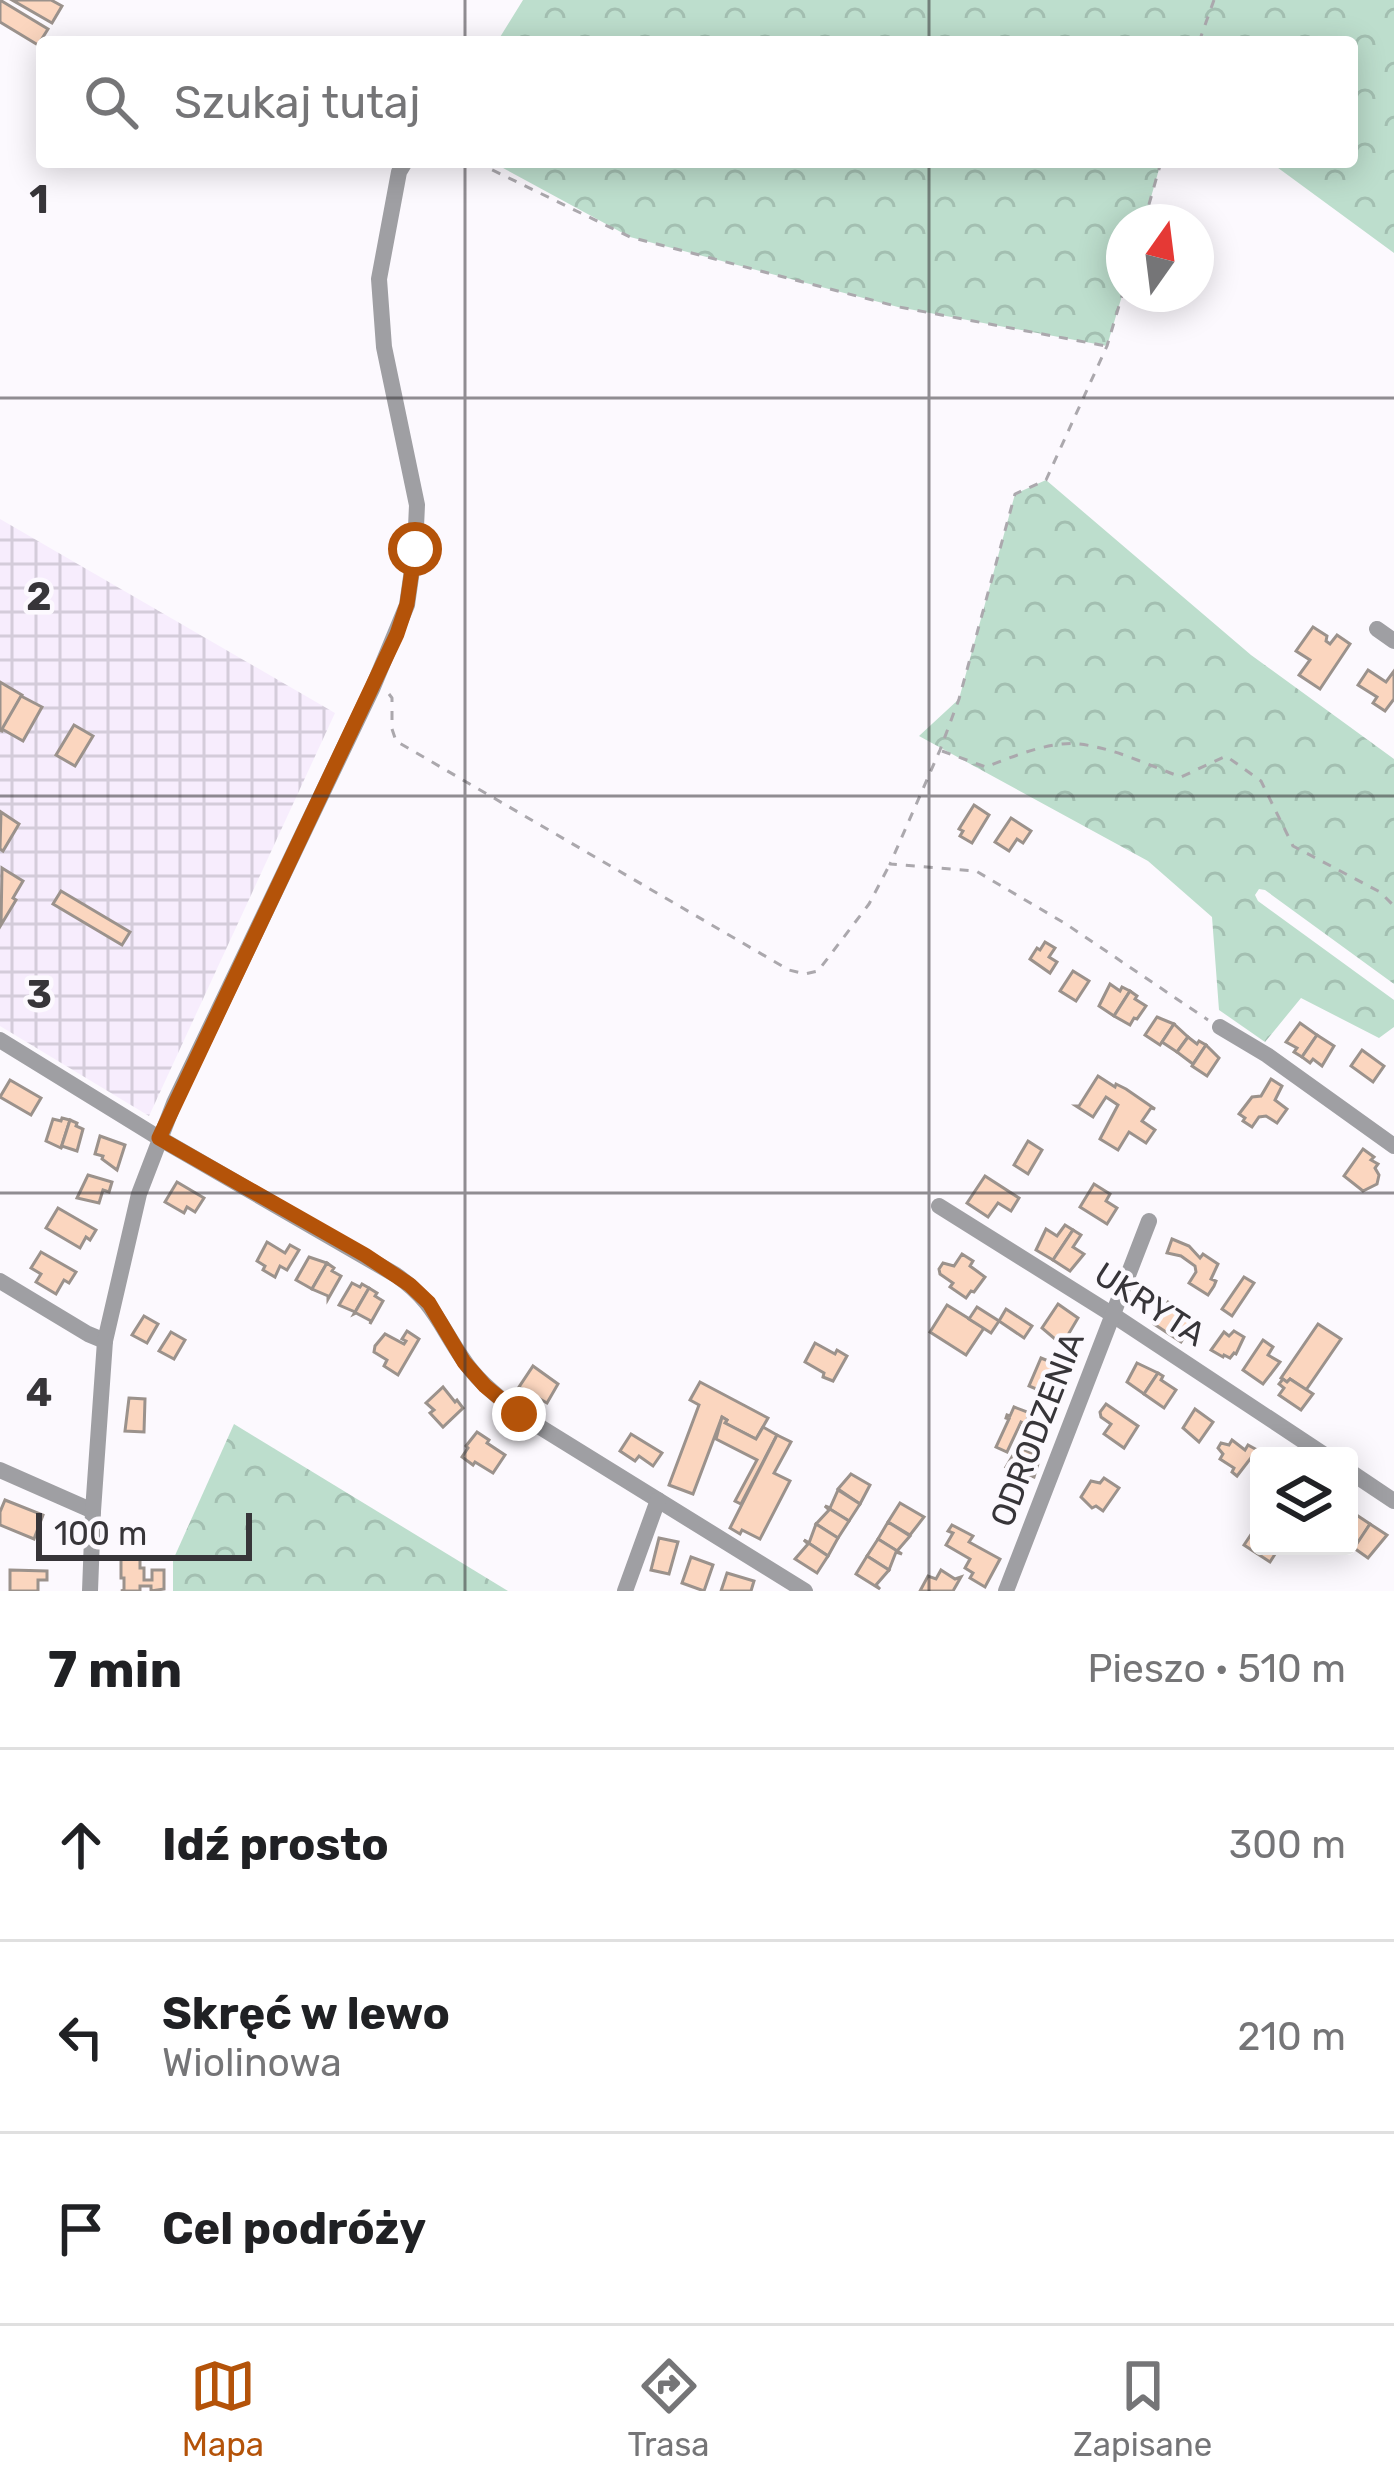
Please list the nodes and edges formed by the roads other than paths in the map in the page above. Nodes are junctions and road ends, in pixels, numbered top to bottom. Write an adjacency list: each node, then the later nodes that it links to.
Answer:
1 (401, 168): 6 (street)
2 (1377, 629): 3 (street)
3 (1394, 641)
4 (1220, 1027): 7 (street)
5 (0, 1040): 6 (street)
6 (159, 1138): 12 (street); 16 (street)
7 (1394, 1146)
8 (939, 1206): 11 (street, UKRYTA)
9 (1149, 1221): 11 (street, ODRODZENIA)
10 (0, 1281): 12 (street)
11 (1113, 1315): 13 (street, UKRYTA); 22 (street, ODRODZENIA)
12 (105, 1341): 18 (street)
13 (1312, 1447)
14 (0, 1470): 18 (street)
15 (1358, 1478): 17 (street)
16 (658, 1501): 20 (street); 21 (street)
17 (1394, 1501)
18 (93, 1511): 19 (street)
19 (91, 1591)
20 (626, 1591)
21 (805, 1591)
22 (1006, 1591)

